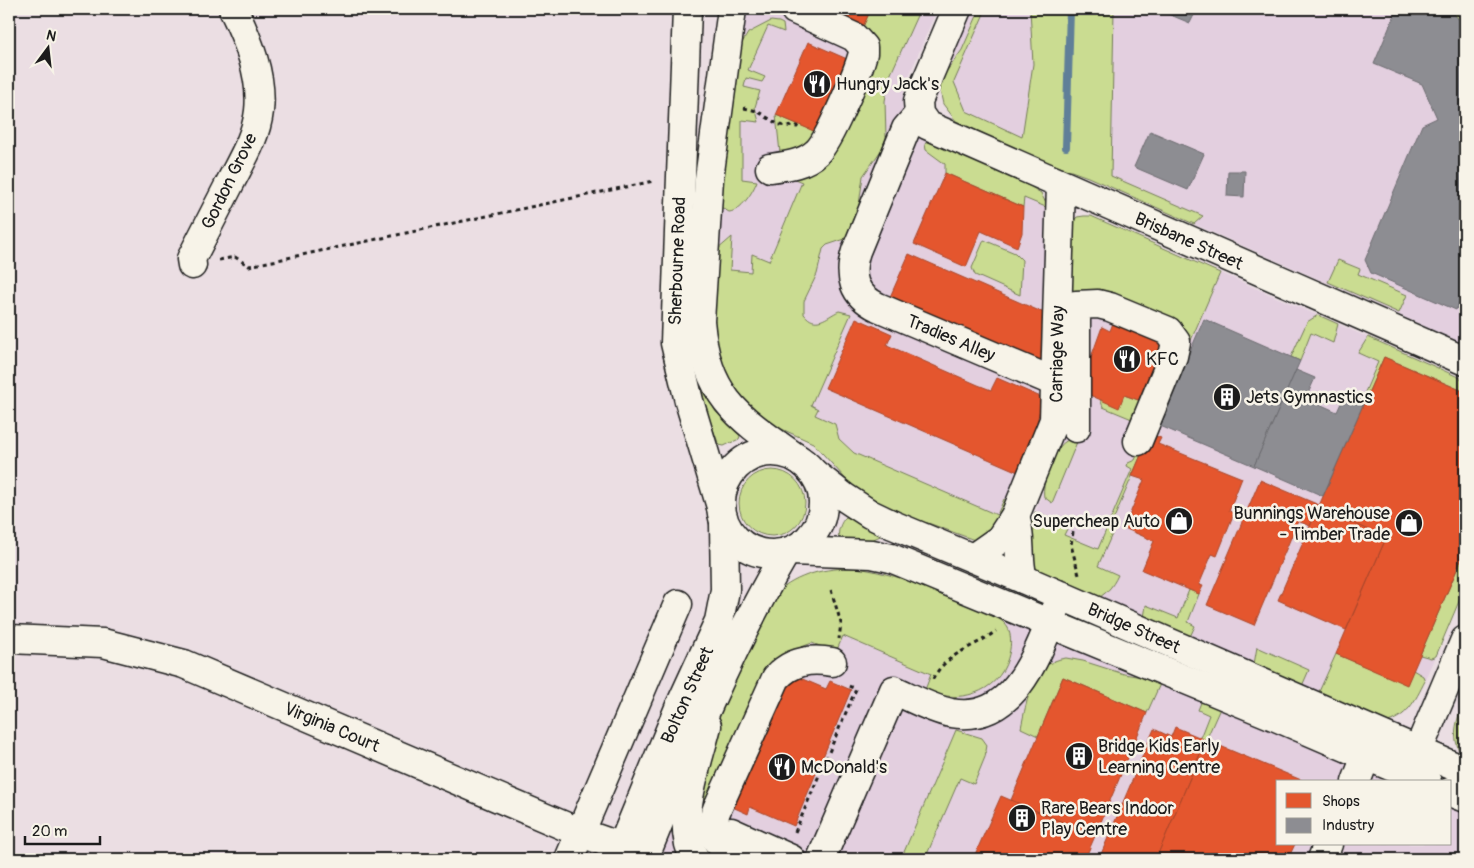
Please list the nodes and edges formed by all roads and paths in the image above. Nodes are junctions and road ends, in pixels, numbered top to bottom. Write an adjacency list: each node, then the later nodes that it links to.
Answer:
1 (233, 9): 12 (main road, Gordon Grove)
2 (687, 9): 10 (main road, Sherbourne Road)
3 (732, 9): 18 (main road, Sherbourne Road)
4 (956, 9): 7 (main road)
5 (795, 10): 9 (main road)
6 (736, 107): 8 (path)
7 (919, 114): 11 (main road, Brisbane Street); 15 (main road, Tradies Alley)
8 (798, 124)
9 (770, 168)
10 (681, 174): 12 (path); 19 (main road, Sherbourne Road)
11 (1061, 185): 13 (main road, Carriage Way); 14 (main road, Brisbane Street)
12 (192, 265)
13 (1067, 305): 15 (main road, Carriage Way); 16 (main road); 17 (main road)
14 (1465, 361)
15 (1057, 383): 20 (main road, Carriage Way)
16 (1076, 428)
17 (1138, 441)
18 (805, 465): 19 (main road); 22 (main road); 23 (main road, Bridge Street)
19 (723, 515): 22 (main road); 46 (main road, Bolton Street)
20 (1015, 516): 23 (main road, Carriage Way); 24 (main road)
21 (1073, 532): 26 (path)
22 (788, 551): 28 (main road, Bridge Street); 33 (main road, Bolton Street)
23 (973, 558): 24 (main road, Bridge Street)
24 (1023, 579): 26 (main road, Bridge Street)
25 (831, 590): 32 (path)
26 (1071, 590): 28 (main road); 37 (main road, Bridge Street)
27 (678, 604): 44 (main road)
28 (1049, 625): 34 (main road); 35 (main road, Bridge Street)
29 (996, 631): 34 (path)
30 (9, 639): 44 (main road, Virginia Court)
31 (1465, 640): 37 (main road)
32 (832, 662): 36 (path); 43 (main road)
33 (718, 684): 46 (main road, Bolton Street); 49 (main road)
34 (922, 703): 39 (main road)
35 (1366, 756): 37 (main road, Bridge Street); 40 (main road)
36 (823, 766): 39 (path); 47 (path)
37 (1417, 769): 38 (main road, Bridge Street)
38 (1465, 771)
39 (855, 779): 51 (main road)
40 (1357, 780)
41 (1452, 793): 42 (main road)
42 (1465, 798)
43 (717, 809): 47 (main road); 50 (main road)
44 (581, 833): 46 (main road, Virginia Court); 48 (main road)
45 (1327, 846): 52 (main road)
46 (632, 856)
47 (788, 857)
48 (569, 859)
49 (695, 859)
50 (751, 859)
51 (822, 859)
52 (1322, 859)

